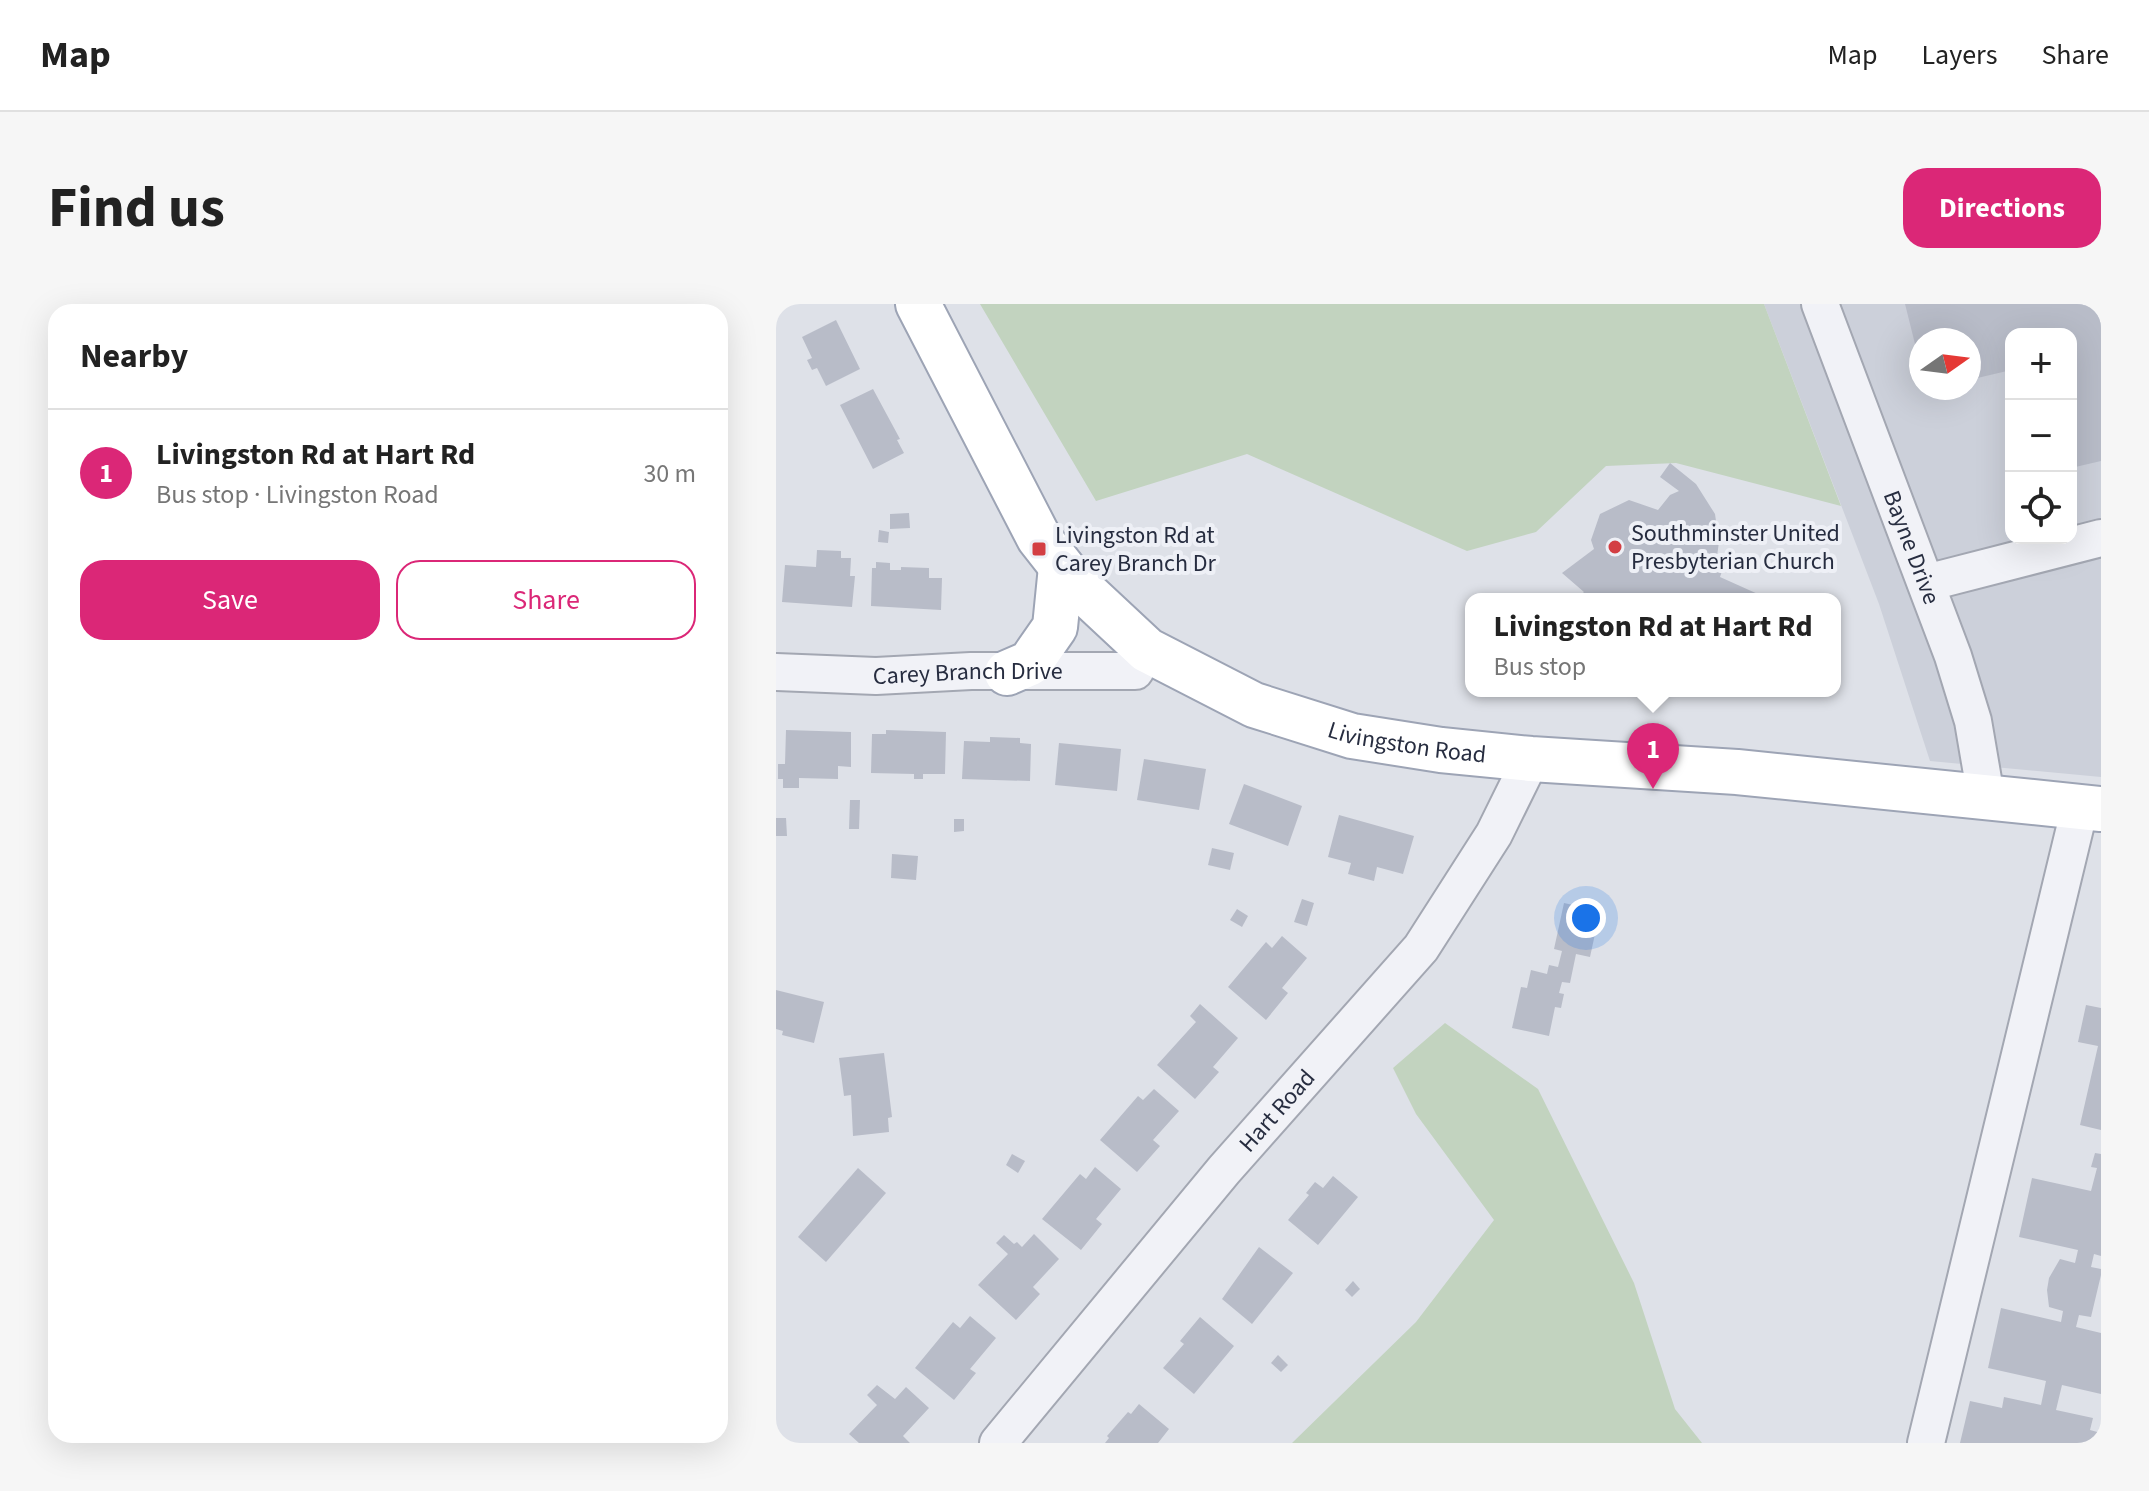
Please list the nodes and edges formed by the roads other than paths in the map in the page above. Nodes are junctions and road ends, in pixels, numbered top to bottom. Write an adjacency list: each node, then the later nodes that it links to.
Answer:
1 (918, 304): 4 (main road, Livingston Road)
2 (1820, 304): 5 (street, Bayne Drive)
3 (2101, 538): 5 (street)
4 (1061, 567): 6 (main road, Livingston Road); 8 (main road)
5 (1926, 583): 10 (street, Bayne Drive)
6 (1147, 650): 8 (street, Carey Branch Drive); 9 (main road, Livingston Road)
7 (776, 672): 8 (street, Carey Branch Drive)
8 (1007, 673)
9 (1531, 759): 10 (main road, Livingston Road); 12 (street, Hart Road)
10 (1986, 797): 11 (main road, Livingston Road)
11 (2091, 808): 13 (street)
12 (998, 1443)
13 (1926, 1443)

